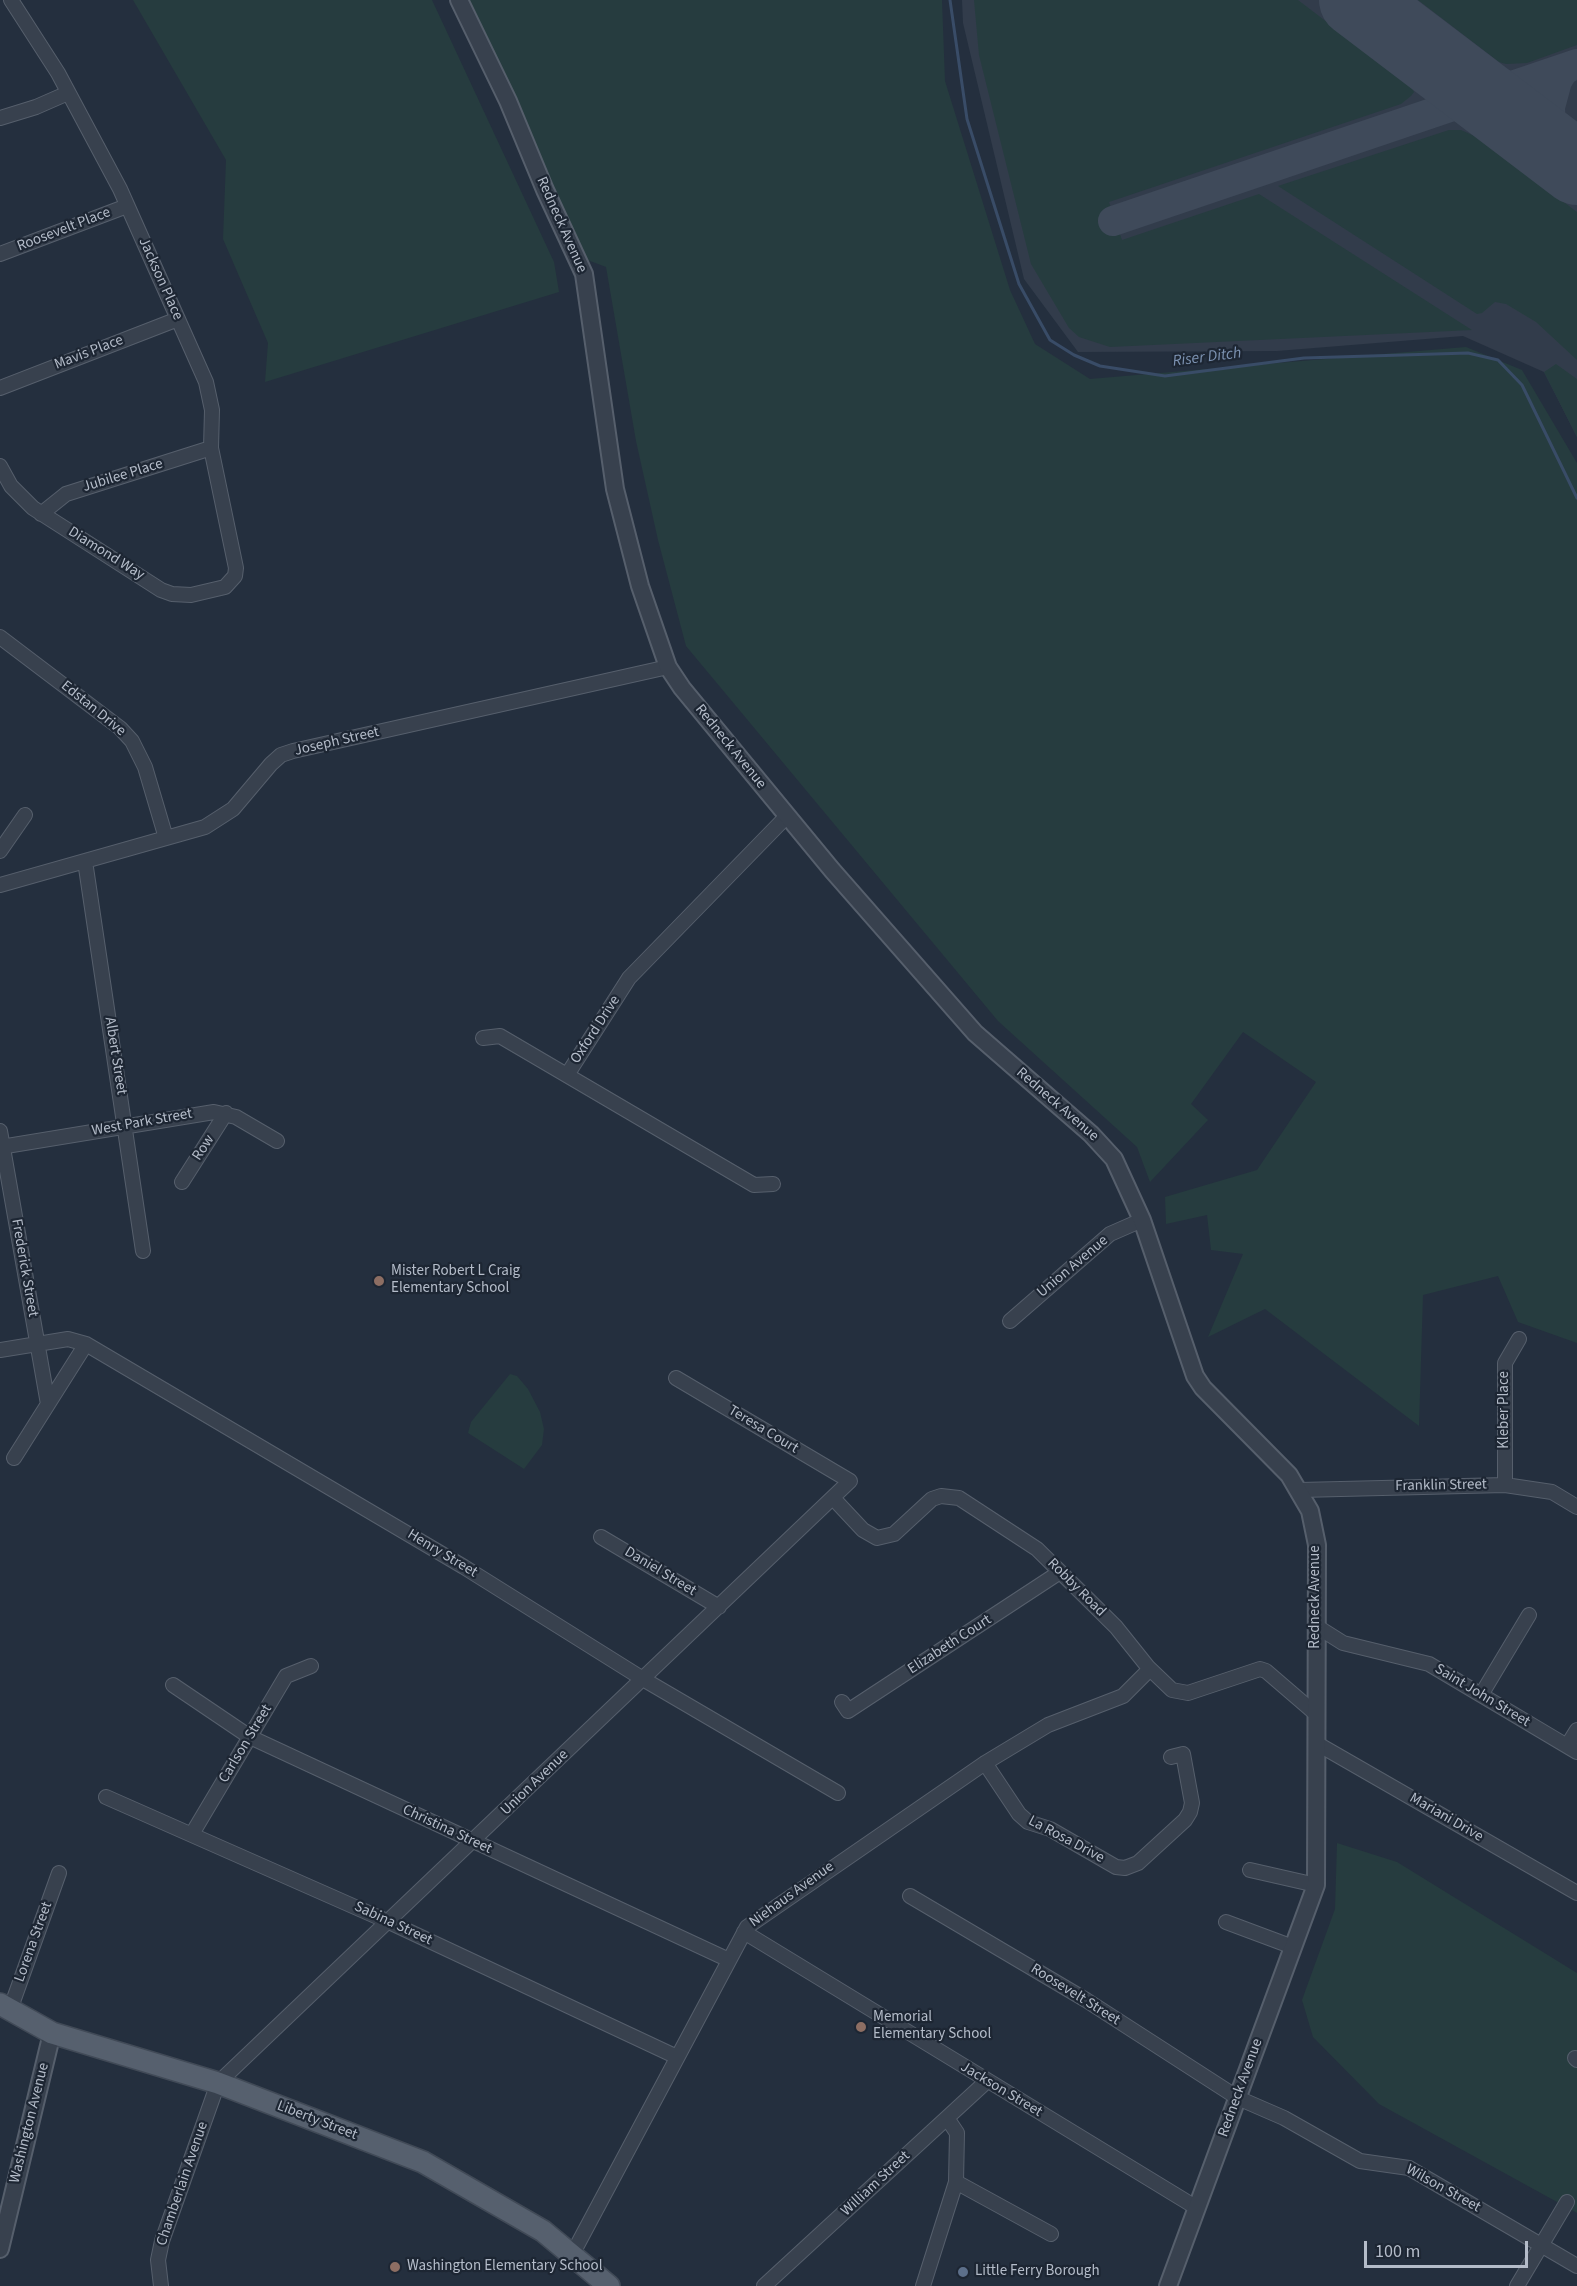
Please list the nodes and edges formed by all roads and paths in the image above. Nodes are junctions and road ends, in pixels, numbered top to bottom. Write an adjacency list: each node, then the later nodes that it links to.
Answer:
1 (11, 0): 3 (street, Jackson Place)
2 (459, 0): 14 (street, Redneck Avenue)
3 (69, 93): 4 (street); 5 (street, Jackson Place)
4 (0, 118)
5 (127, 206): 6 (street, Roosevelt Place); 7 (street, Jackson Place)
6 (0, 254)
7 (178, 319): 8 (street, Mavis Place); 9 (street, Jackson Place)
8 (0, 388)
9 (211, 448): 11 (street, Jubilee Place); 12 (street, Jackson Place)
10 (0, 466): 11 (street, Diamond Way)
11 (41, 514): 12 (street, Diamond Way)
12 (232, 581)
13 (0, 637): 17 (street, Edstan Drive)
14 (668, 667): 16 (street, Redneck Avenue); 17 (street, Joseph Street)
15 (25, 815): 18 (street)
16 (787, 816): 22 (street, Oxford Drive); 30 (street, Redneck Avenue)
17 (166, 838): 19 (street, Joseph Street)
18 (0, 851)
19 (85, 861): 20 (street, Joseph Street); 24 (street, Albert Street)
20 (0, 885)
21 (483, 1038): 22 (street)
22 (567, 1075): 29 (street, Oxford Drive)
23 (226, 1113): 24 (street, West Park Street); 26 (street); 28 (street, Row)
24 (126, 1126): 27 (street, West Park Street); 31 (street, Albert Street)
25 (0, 1131): 27 (street, Frederick Street)
26 (277, 1141)
27 (1, 1147): 34 (street, Frederick Street)
28 (182, 1182)
29 (772, 1184)
30 (1142, 1220): 32 (street, Union Avenue); 42 (street, Redneck Avenue)
31 (143, 1251)
32 (1010, 1321)
33 (1518, 1339): 41 (street, Kleber Place)
34 (37, 1344): 35 (street, Henry Street); 36 (street, Henry Street); 38 (street, Frederick Street)
35 (86, 1344): 38 (street); 52 (street, Henry Street)
36 (0, 1350)
37 (676, 1378): 40 (street, Teresa Court)
38 (48, 1404): 39 (street)
39 (15, 1458)
40 (850, 1481): 43 (street, Union Avenue)
41 (1505, 1485): 42 (street, Franklin Street); 44 (street, Franklin Street)
42 (1300, 1490): 49 (street, Redneck Avenue)
43 (833, 1498): 46 (street, Robby Road); 47 (street, Union Avenue)
44 (1577, 1507)
45 (601, 1537): 47 (street, Daniel Street)
46 (1060, 1572): 51 (street, Robby Road); 55 (street, Elizabeth Court)
47 (719, 1607): 52 (street, Union Avenue)
48 (1529, 1615): 54 (street)
49 (1316, 1626): 54 (street, Saint John Street); 56 (street, Redneck Avenue)
50 (311, 1666): 58 (street, Carlson Street)
51 (1150, 1669): 56 (street, Robby Road); 62 (street, Niehaus Avenue)
52 (643, 1679): 63 (street, Henry Street); 66 (street, Union Avenue)
53 (173, 1685): 58 (street, Christina Street)
54 (1481, 1695): 60 (street, Saint John Street)
55 (842, 1702)
56 (1316, 1714): 59 (street, Redneck Avenue)
57 (1577, 1730): 60 (street)
58 (250, 1737): 65 (street, Carlson Street); 66 (street, Christina Street)
59 (1316, 1743): 69 (street, Redneck Avenue); 70 (street, Mariani Drive)
60 (1572, 1749)
61 (1171, 1757): 62 (street, La Rosa Drive)
62 (985, 1763): 74 (street, Niehaus Avenue)
63 (838, 1793)
64 (106, 1797): 65 (street, Sabina Street)
65 (192, 1834): 72 (street, Sabina Street)
66 (473, 1843): 72 (street, Union Avenue); 76 (street, Christina Street)
67 (1250, 1870): 69 (street)
68 (59, 1873): 77 (street, Lorena Street)
69 (1316, 1885): 75 (street, Redneck Avenue)
70 (1577, 1893)
71 (910, 1896): 82 (street, Roosevelt Street)
72 (389, 1922): 79 (street, Sabina Street); 81 (street, Union Avenue)
73 (1226, 1922): 75 (street)
74 (744, 1932): 76 (street, Niehaus Avenue); 80 (street, Jackson Street)
75 (1293, 1947): 82 (street, Redneck Avenue)
76 (729, 1960): 79 (street, Niehaus Avenue)
77 (5, 2007): 78 (main road, Liberty Street)
78 (52, 2033): 81 (main road, Liberty Street); 89 (street, Washington Avenue)
79 (677, 2057): 90 (street, Niehaus Avenue)
80 (987, 2082): 83 (street, William Street); 86 (street, Jackson Street)
81 (218, 2083): 90 (main road, Liberty Street); 92 (street, Chamberlain Avenue)
82 (1238, 2098): 86 (street, Redneck Avenue); 88 (street, Wilson Street)
83 (947, 2118): 84 (street); 94 (street, William Street)
84 (956, 2182): 87 (street); 95 (street)
85 (1567, 2202): 88 (street)
86 (1197, 2208): 96 (street, Redneck Avenue)
87 (1051, 2234)
88 (1541, 2245): 91 (street, Wilson Street); 97 (street)
89 (0, 2248)
90 (573, 2253): 93 (main road, Liberty Street)
91 (1577, 2266)
92 (161, 2286)
93 (609, 2286)
94 (764, 2286)
95 (923, 2286)
96 (1168, 2286)
97 (1517, 2286)

